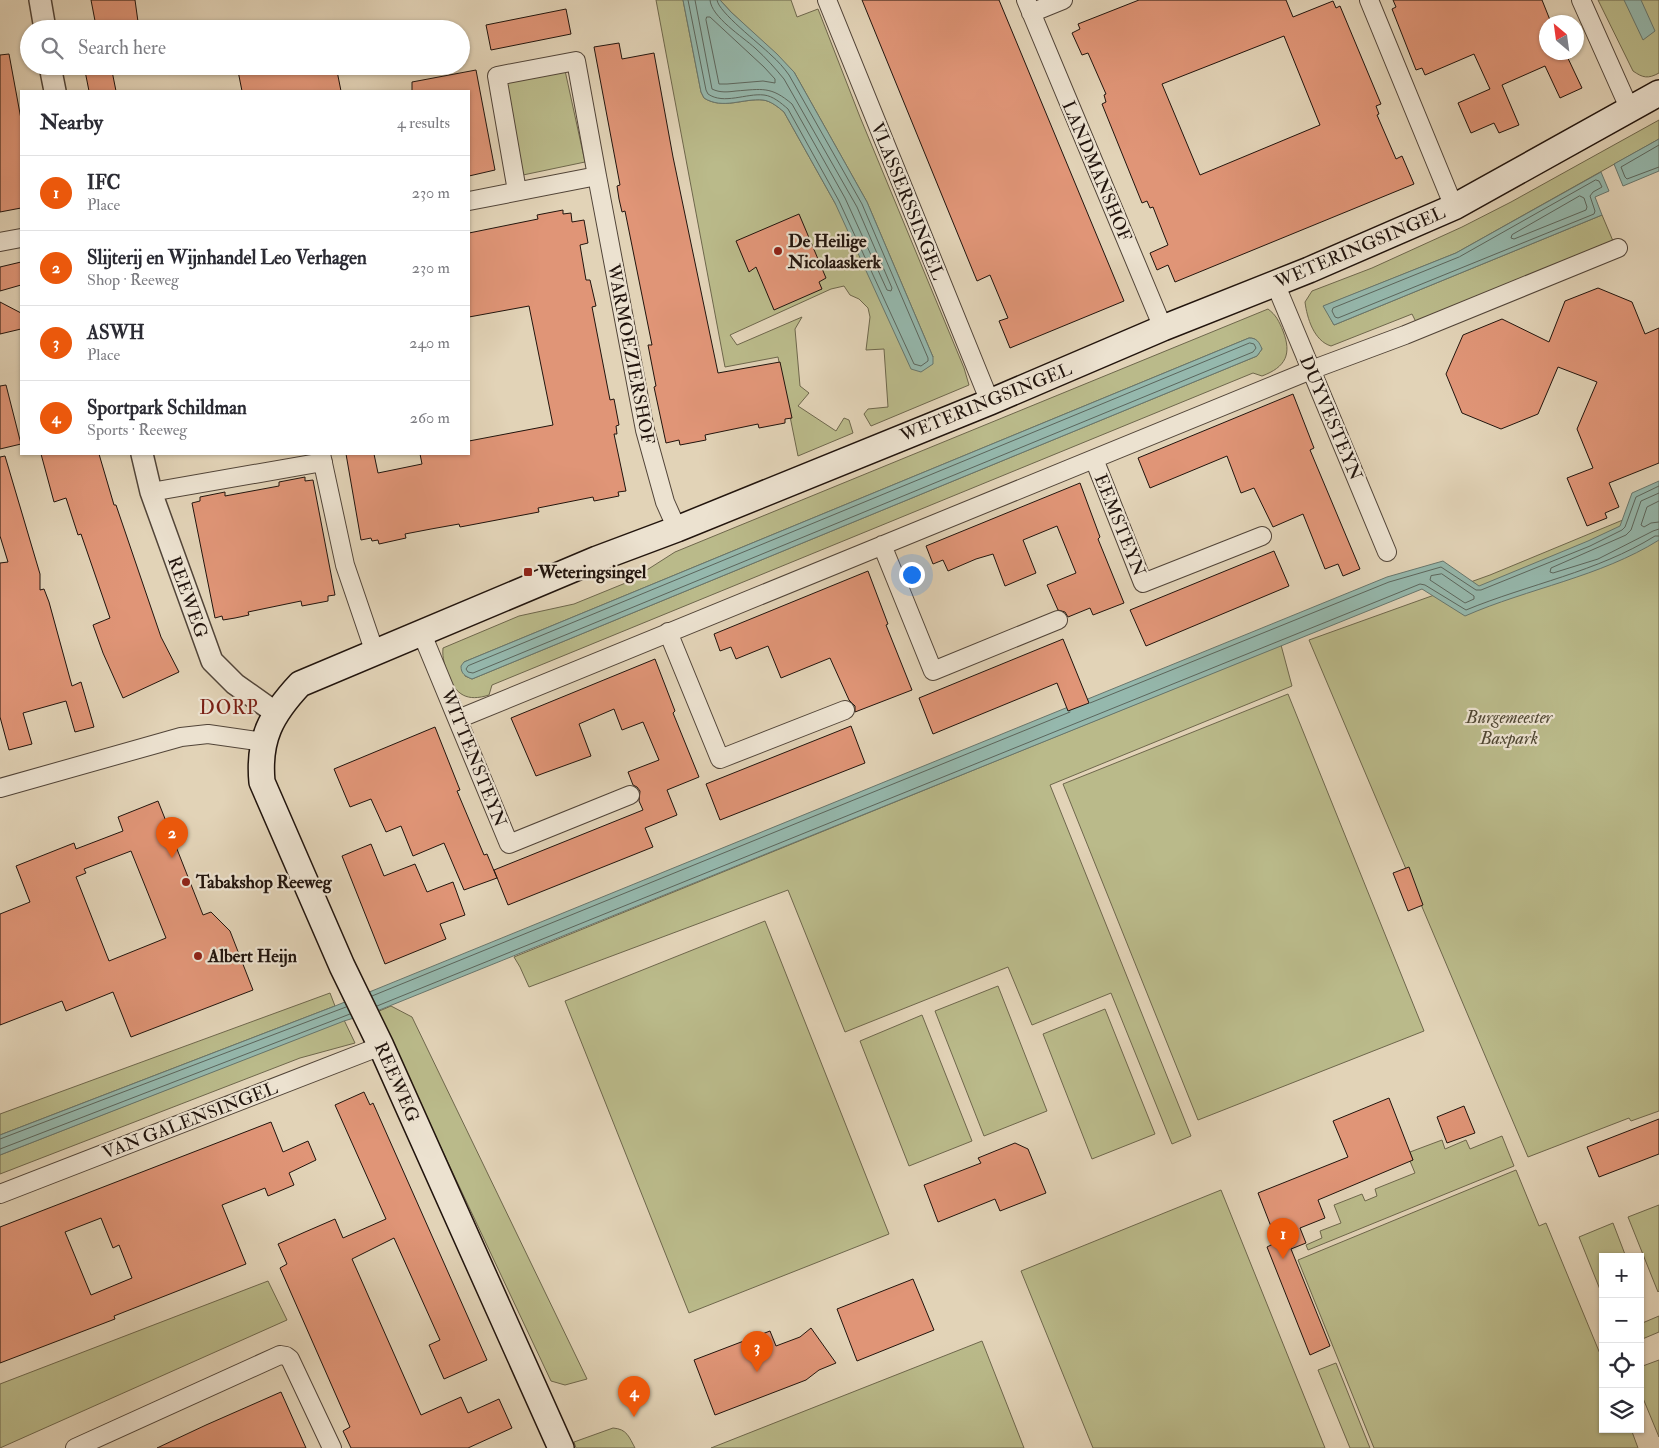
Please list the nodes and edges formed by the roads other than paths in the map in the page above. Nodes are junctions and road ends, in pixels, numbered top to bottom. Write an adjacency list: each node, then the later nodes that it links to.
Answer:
1 (40, 0): 7 (street)
2 (827, 0): 22 (street, VLASSERSSINGEL)
3 (1063, 0): 6 (street, LANDMANSHOF)
4 (1369, 0): 15 (street)
5 (1581, 0): 11 (street)
6 (1029, 7): 20 (street, LANDMANSHOF)
7 (43, 20)
8 (52, 75): 9 (street)
9 (55, 90)
10 (1659, 92): 11 (main road, WETERINGSINGEL)
11 (1630, 110): 15 (main road, WETERINGSINGEL)
12 (597, 176): 13 (street); 13 (street, WARMOEZIERSHOF); 27 (street, WARMOEZIERSHOF)
13 (517, 191): 14 (street)
14 (470, 201)
15 (1454, 207): 19 (main road, WETERINGSINGEL)
16 (20, 238): 17 (street)
17 (0, 242)
18 (1618, 248): 21 (street)
19 (1275, 283): 20 (main road, WETERINGSINGEL); 21 (street, DUYVESTEYN)
20 (1163, 328): 22 (main road, WETERINGSINGEL)
21 (1310, 370): 25 (street); 30 (street, DUYVESTEYN)
22 (990, 402): 27 (main road, WETERINGSINGEL)
23 (142, 455): 26 (street, REEWEG)
24 (322, 458): 26 (street); 34 (street)
25 (1094, 459): 28 (street, EEMSTEYN); 29 (street)
26 (151, 492): 37 (street, REEWEG)
27 (676, 529): 33 (main road, WETERINGSINGEL)
28 (1262, 536)
29 (882, 545): 31 (street); 32 (street)
30 (1387, 552)
31 (1058, 620)
32 (668, 632): 36 (street); 38 (street)
33 (422, 634): 34 (main road, WETERINGSINGEL); 38 (street, WITTENSTEYN)
34 (375, 653): 35 (main road, WETERINGSINGEL)
35 (300, 684): 37 (main road, REEWEG)
36 (845, 710)
37 (276, 713): 39 (main road, REEWEG)
38 (458, 719): 41 (street, WITTENSTEYN)
39 (264, 742): 40 (street); 42 (main road, REEWEG)
40 (0, 788)
41 (630, 795)
42 (381, 1046): 43 (street, VAN GALENSINGEL); 46 (main road, REEWEG)
43 (0, 1194)
44 (75, 1448): 45 (street)
45 (332, 1448)
46 (559, 1448)

